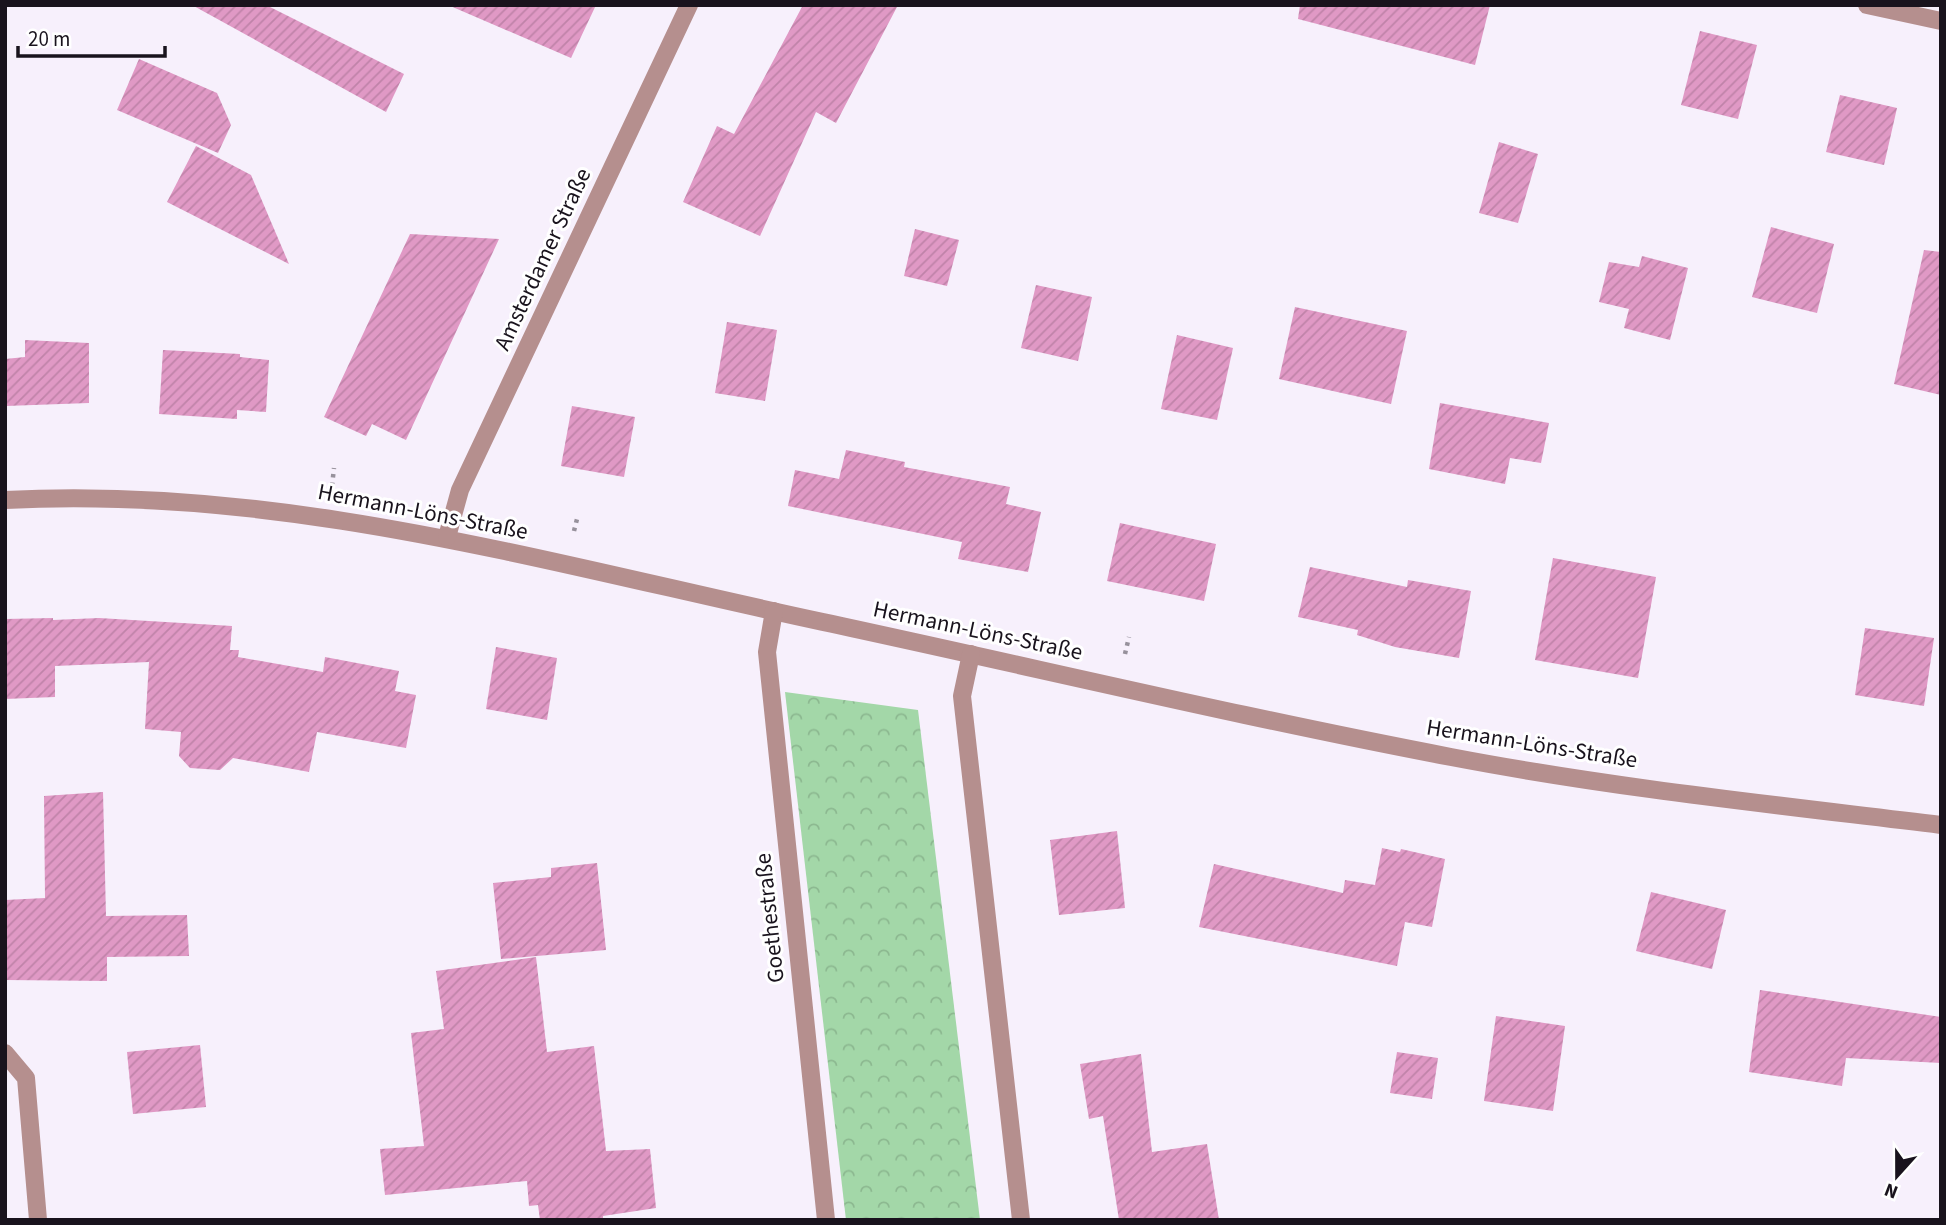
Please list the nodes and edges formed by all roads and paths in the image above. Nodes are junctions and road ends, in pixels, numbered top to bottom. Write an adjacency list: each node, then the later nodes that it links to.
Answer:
1 (689, 5): 5 (street, Amsterdamer Straße)
2 (1867, 5): 3 (street)
3 (1941, 21)
4 (5, 500): 5 (street, Hermann-Löns-Straße)
5 (447, 537): 6 (street, Hermann-Löns-Straße)
6 (774, 611): 7 (street, Hermann-Löns-Straße); 11 (street, Goethestraße)
7 (971, 654): 8 (street, Hermann-Löns-Straße); 12 (street)
8 (1941, 825)
9 (5, 1053): 10 (street)
10 (38, 1220)
11 (826, 1220)
12 (1021, 1220)

